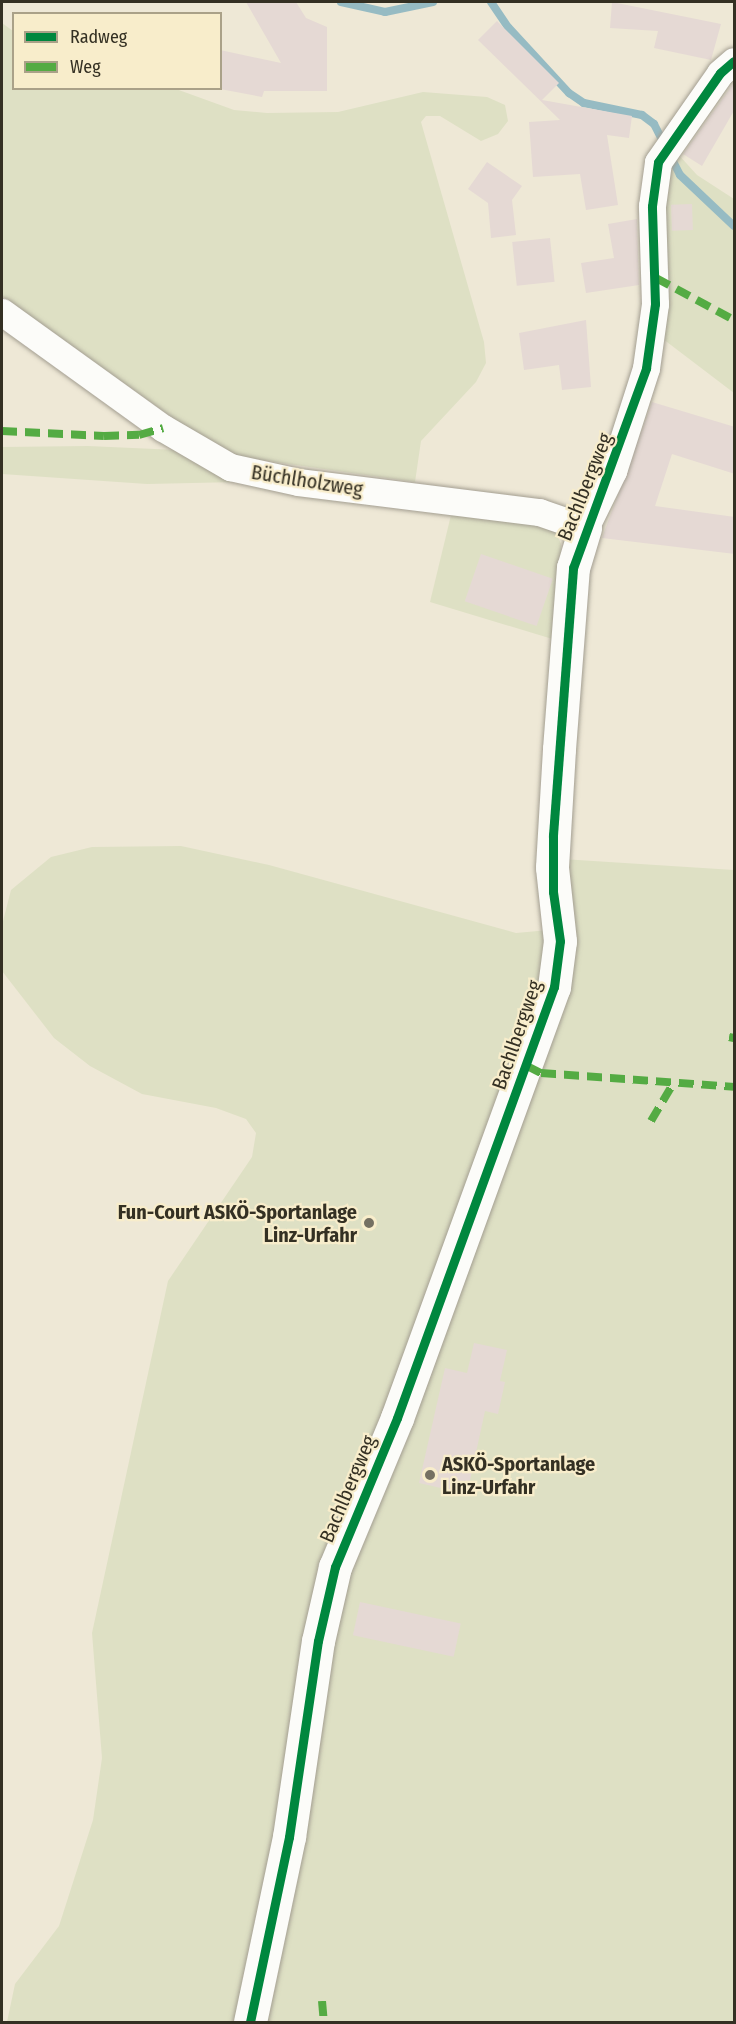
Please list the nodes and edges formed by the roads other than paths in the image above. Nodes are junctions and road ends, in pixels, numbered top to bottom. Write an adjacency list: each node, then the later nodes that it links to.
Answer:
1 (735, 61): 3 (street, Bachlbergweg)
2 (2, 312): 3 (street, Büchlholzweg)
3 (585, 528): 4 (street, Bachlbergweg)
4 (250, 2022)

